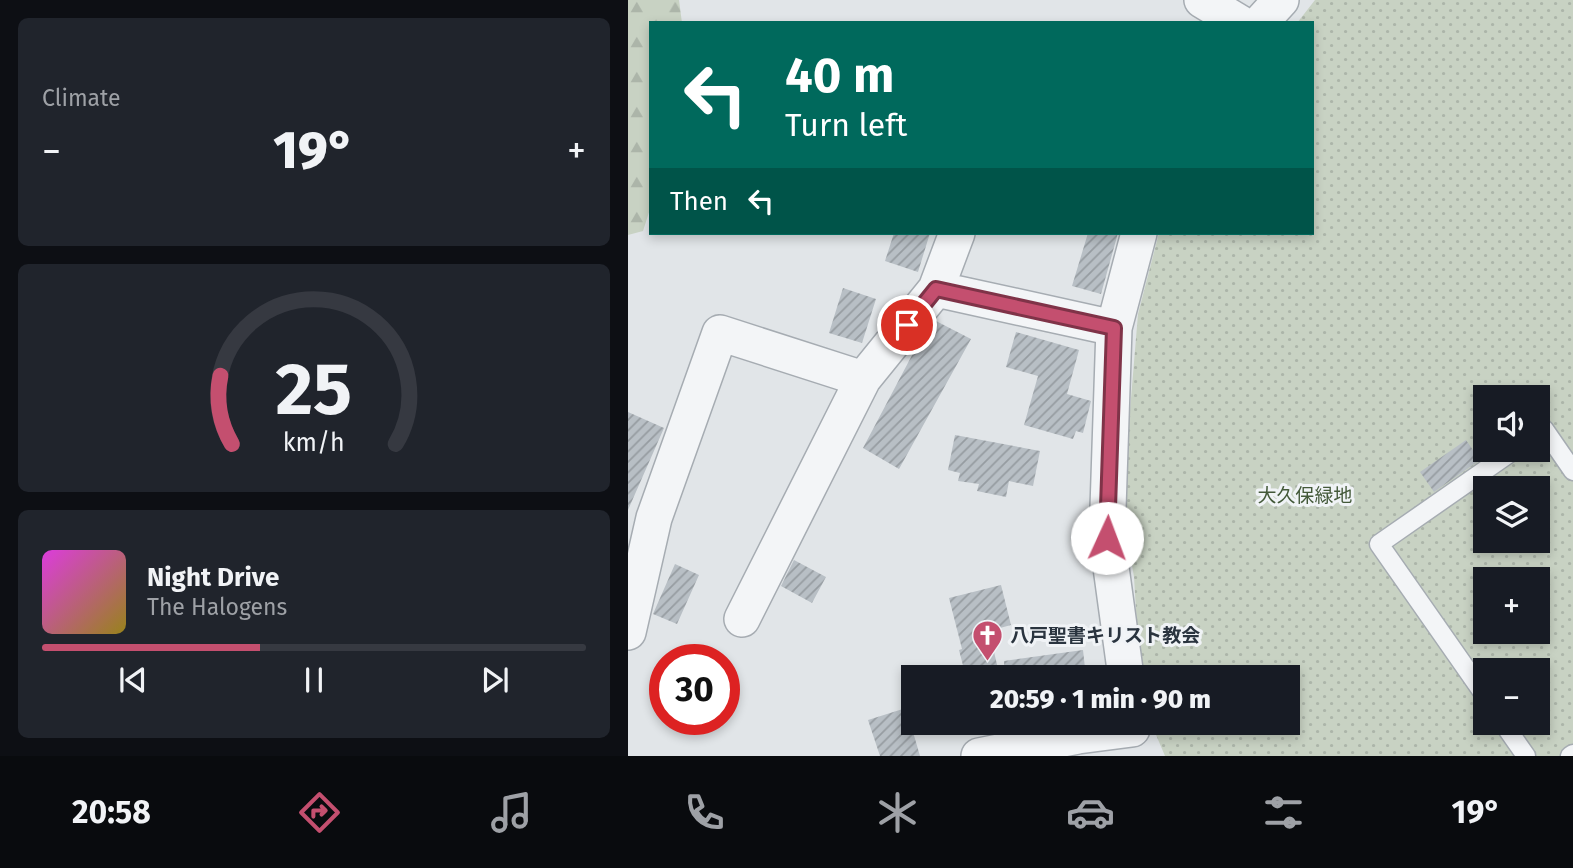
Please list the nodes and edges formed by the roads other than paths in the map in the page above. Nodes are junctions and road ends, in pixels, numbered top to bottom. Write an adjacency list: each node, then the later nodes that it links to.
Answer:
1 (1202, 0): 3 (street)
2 (1281, 0): 4 (street)
3 (1237, 21)
4 (1262, 21)
5 (956, 235): 7 (street)
6 (1137, 235): 8 (street)
7 (936, 289): 8 (street); 9 (street)
8 (1114, 328): 15 (street)
9 (863, 379): 13 (street); 14 (street)
10 (1550, 438): 12 (lane)
11 (1497, 462): 16 (lane)
12 (1573, 471)
13 (742, 619)
14 (628, 632)
15 (1124, 665)
16 (1473, 678)
17 (1511, 735): 20 (lane)
18 (1135, 736): 19 (street)
19 (979, 756)
20 (1526, 756)

